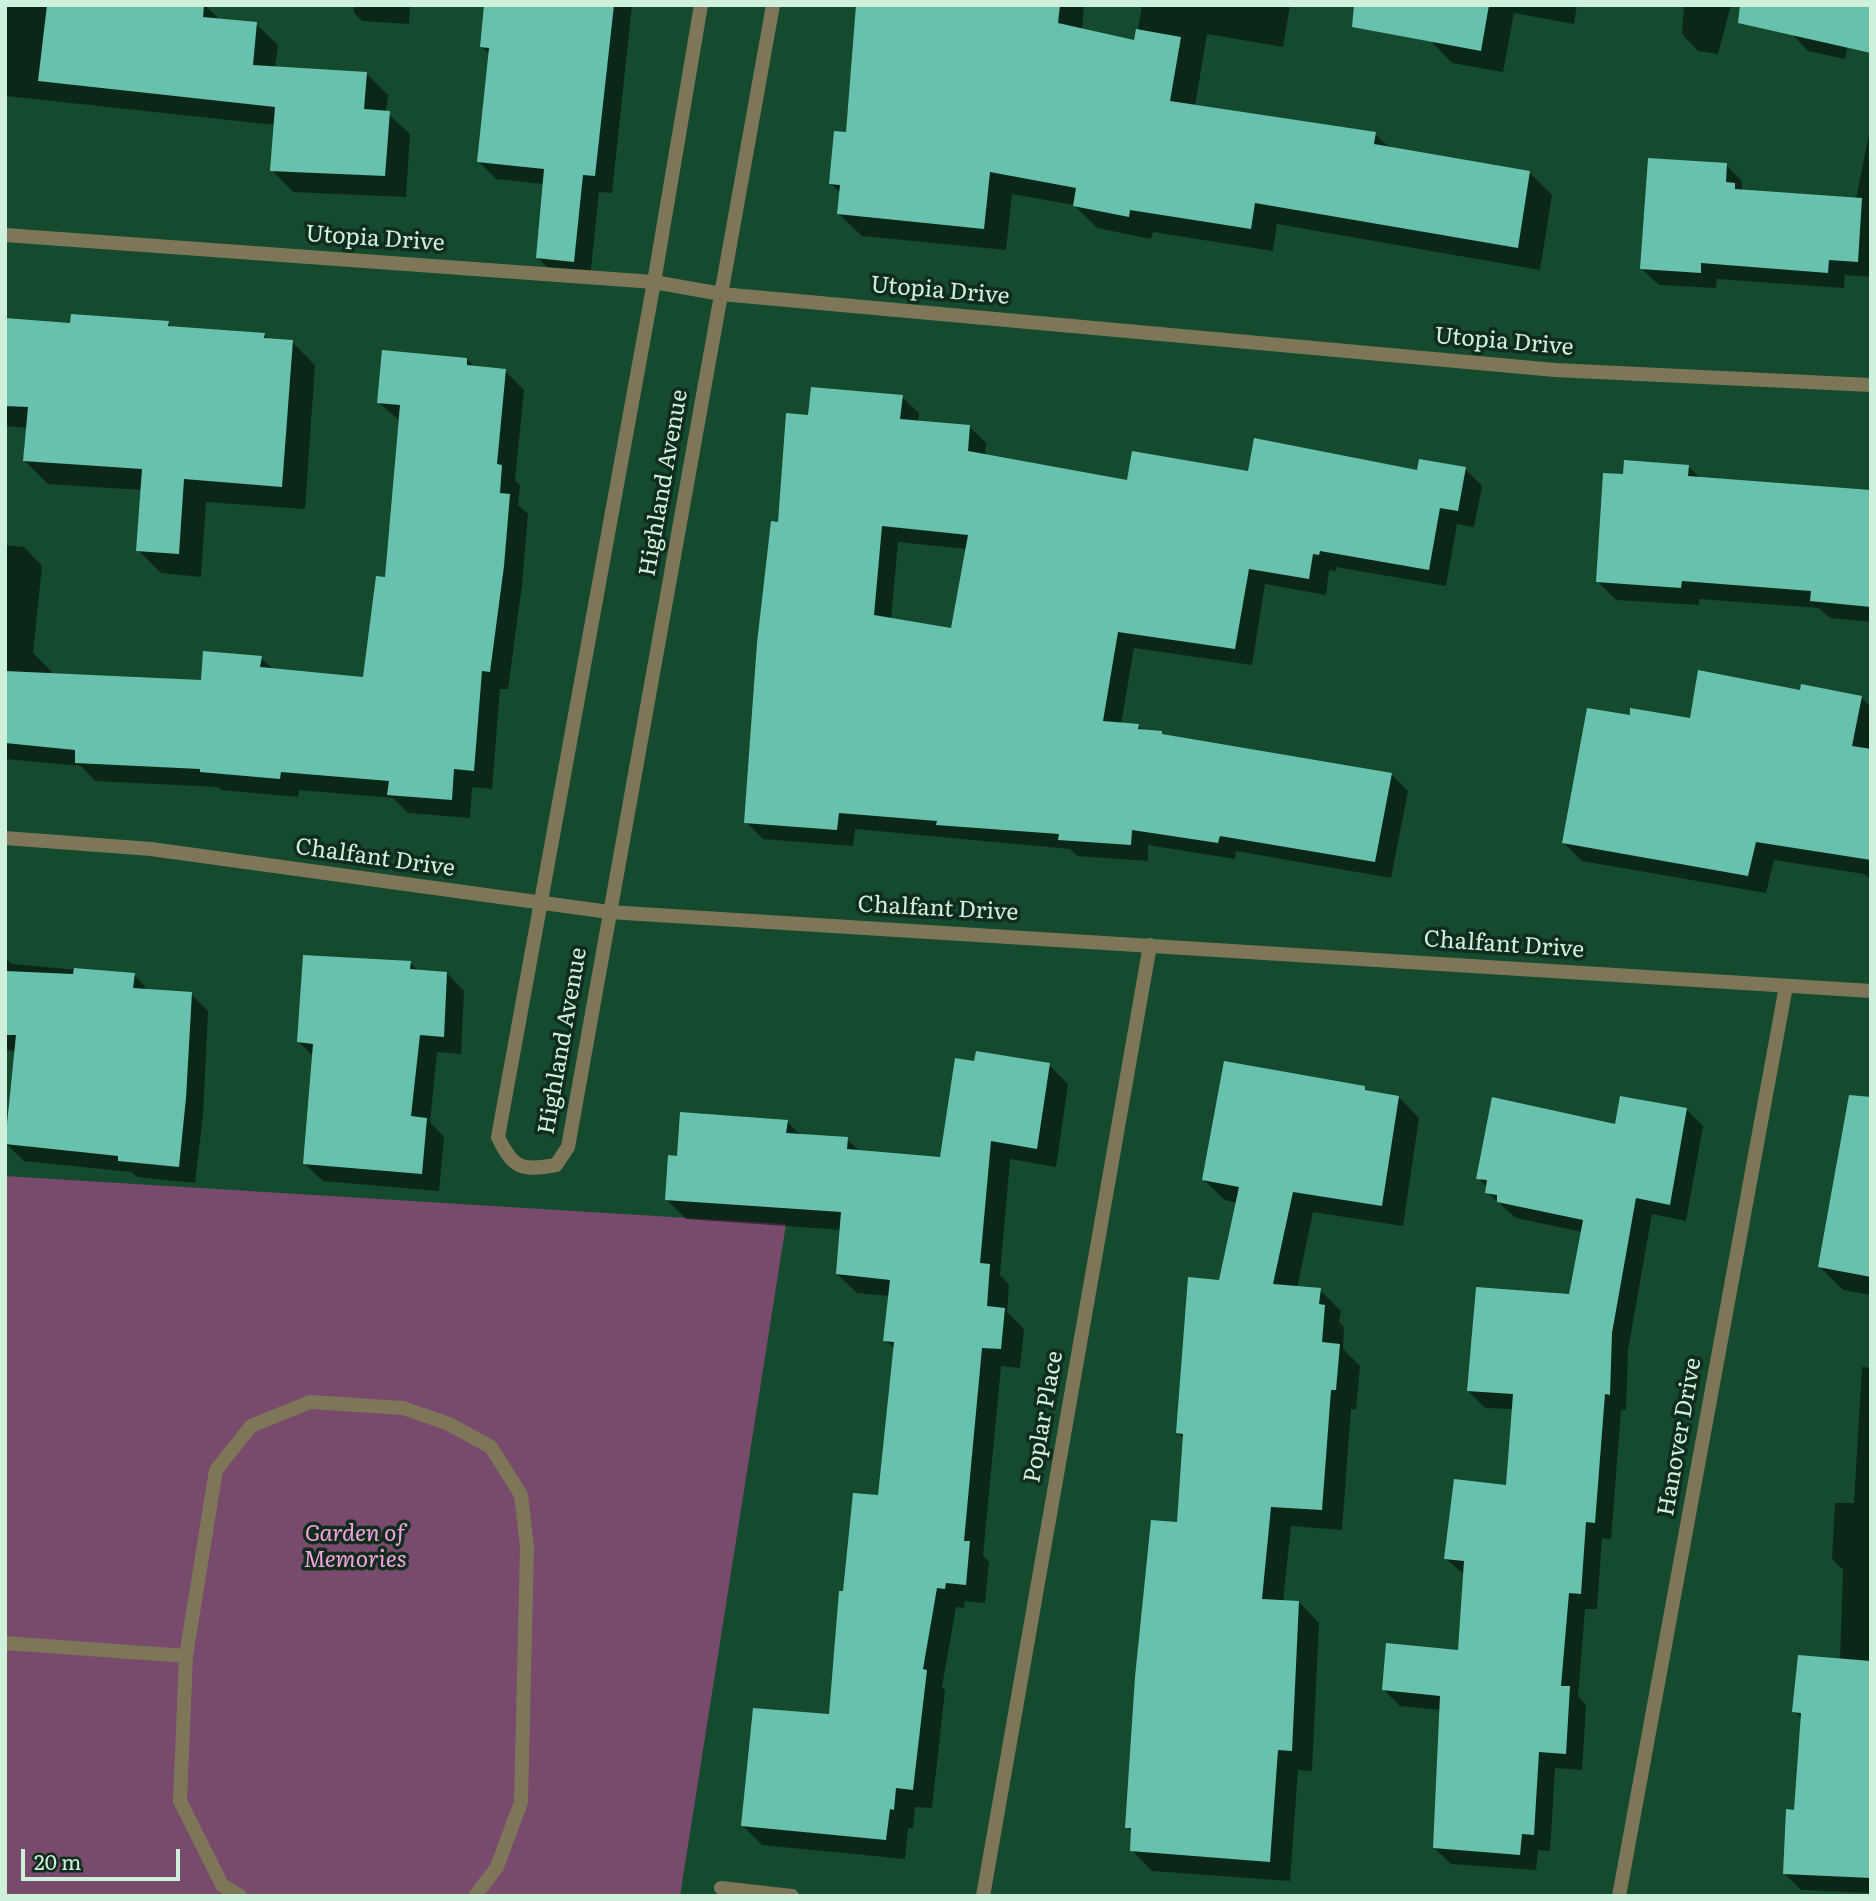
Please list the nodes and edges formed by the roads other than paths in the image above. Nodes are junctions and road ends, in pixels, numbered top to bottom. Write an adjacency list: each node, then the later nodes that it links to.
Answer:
1 (701, 5): 4 (street, Highland Avenue)
2 (773, 5): 5 (street, Highland Avenue)
3 (5, 236): 4 (street, Utopia Drive)
4 (654, 282): 5 (street, Utopia Drive); 8 (street, Highland Avenue)
5 (721, 294): 6 (street, Utopia Drive); 9 (street, Highland Avenue)
6 (1871, 385)
7 (5, 838): 8 (street, Chalfant Drive)
8 (539, 904): 9 (street, Chalfant Drive); 9 (street, Highland Avenue)
9 (609, 912): 10 (street, Chalfant Drive)
10 (1150, 945): 11 (street, Chalfant Drive); 19 (street, Poplar Place)
11 (1786, 986): 12 (street, Chalfant Drive); 20 (street, Hanover Drive)
12 (1871, 991)
13 (5, 1643): 14 (street)
14 (186, 1656): 16 (street); 17 (street)
15 (721, 1888): 18 (street)
16 (240, 1896)
17 (475, 1896)
18 (792, 1896)
19 (983, 1896)
20 (1619, 1896)

